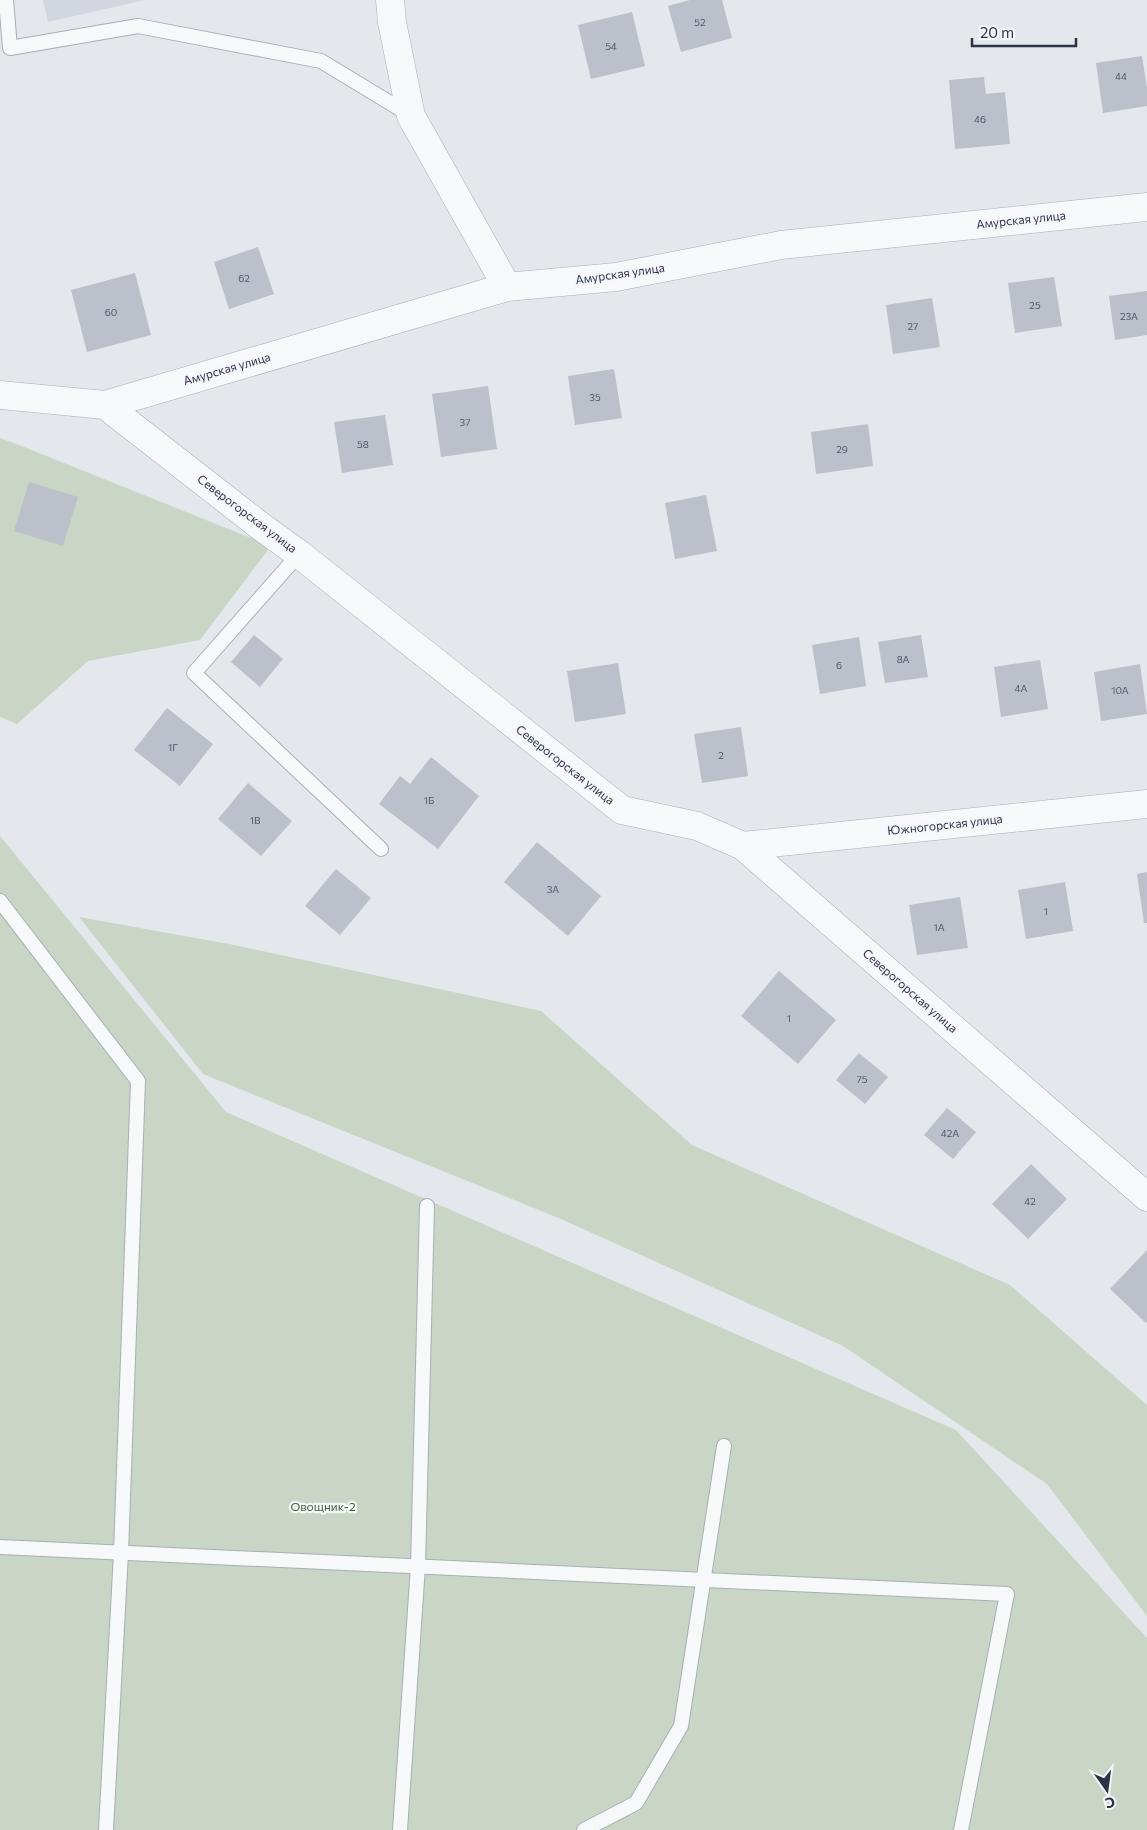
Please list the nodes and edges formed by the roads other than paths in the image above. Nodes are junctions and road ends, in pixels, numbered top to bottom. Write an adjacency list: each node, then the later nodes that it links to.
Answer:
1 (6, 0): 3 (lane)
2 (390, 0): 3 (street)
3 (411, 116): 5 (street)
4 (1147, 207): 5 (street, Амурская улица)
5 (507, 287): 7 (street, Амурская улица)
6 (0, 395): 7 (street)
7 (106, 405): 8 (street, Северогорская улица)
8 (299, 554): 10 (street, Северогорская улица); 11 (lane)
9 (1147, 804): 10 (street, Южногорская улица)
10 (743, 846): 13 (street, Северогорская улица)
11 (381, 849)
12 (0, 901): 17 (lane)
13 (1147, 1197)
14 (427, 1206): 18 (lane)
15 (724, 1446): 19 (lane)
16 (0, 1547): 17 (lane)
17 (121, 1552): 18 (lane); 20 (lane)
18 (418, 1566): 19 (lane); 21 (lane)
19 (702, 1580): 22 (lane); 23 (lane)
20 (106, 1830)
21 (400, 1830)
22 (584, 1830)
23 (961, 1830)

